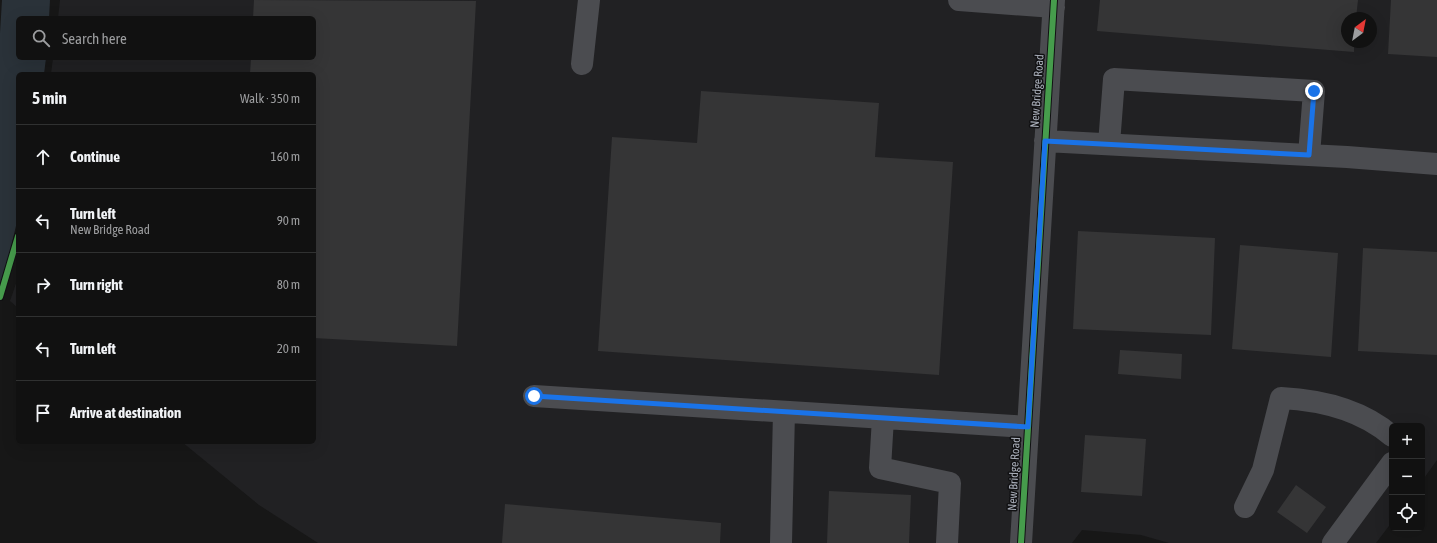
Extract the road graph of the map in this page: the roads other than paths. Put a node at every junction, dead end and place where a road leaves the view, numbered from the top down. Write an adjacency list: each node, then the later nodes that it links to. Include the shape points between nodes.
1 (589, 0): 4 (street)
2 (959, 0): 3 (street)
3 (1054, 3): 5 (street, New Bridge Road)
4 (582, 64)
5 (1045, 141): 6 (street); 12 (street, New Bridge Road)
6 (1109, 144): 7 (street); 7 (street, via 1114,79 1314,91)
7 (1309, 155): 8 (street)
8 (1437, 164)
9 (534, 396): 10 (street)
10 (784, 412): 11 (street); 16 (street)
11 (882, 418): 12 (street); 17 (street, via 880,468 950,483)
12 (1028, 427): 18 (street, New Bridge Road)
13 (1389, 433): 15 (street, via 1362,416 1336,407 1302,399 1281,398 1263,470)
14 (1389, 467): 19 (street)
15 (1245, 507)
16 (781, 543)
17 (947, 543)
18 (1021, 543)
19 (1333, 543)

